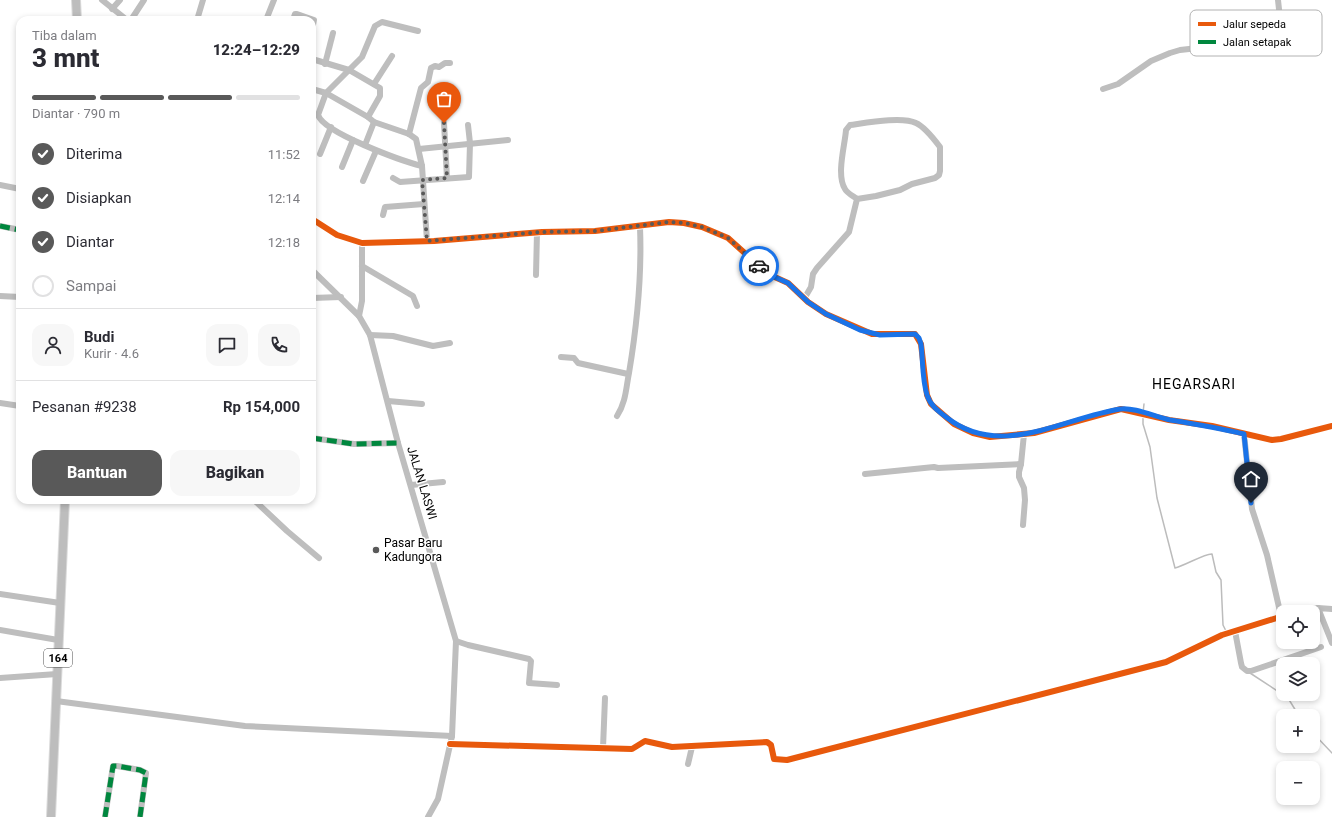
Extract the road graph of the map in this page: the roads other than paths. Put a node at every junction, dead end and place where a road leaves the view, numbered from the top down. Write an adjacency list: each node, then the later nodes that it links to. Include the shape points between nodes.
1 (76, 0): 10 (main road)
2 (102, 0): 8 (street)
3 (120, 0): 8 (street)
4 (144, 0): 12 (street)
5 (203, 0): 13 (street)
6 (274, 0): 14 (street)
7 (1278, 0): 9 (street)
8 (112, 9): 11 (street)
9 (1279, 10)
10 (76, 16)
11 (122, 16)
12 (134, 16)
13 (198, 16)
14 (268, 16)
15 (418, 31): 22 (street, via 379,23 375,26 362,57)
16 (333, 33): 21 (street)
17 (1190, 49): 24 (street, via 1170,53 1151,61 1118,84)
18 (392, 56): 23 (street)
19 (316, 61): 21 (street)
20 (450, 63): 32 (street, via 431,68 428,82 421,88)
21 (325, 64): 22 (street)
22 (349, 70): 23 (street); 26 (street)
23 (374, 84): 27 (street, via 380,88 380,96)
24 (1103, 89)
25 (316, 90): 26 (street)
26 (326, 93): 27 (street); 31 (street, via 318,115)
27 (368, 117): 28 (street)
28 (374, 122): 32 (street); 36 (street)
29 (444, 123): 37 (street)
30 (468, 125): 35 (street)
31 (331, 127): 33 (street); 40 (street)
32 (409, 134): 38 (street, via 416,138)
33 (353, 140): 36 (street); 42 (street)
34 (508, 140): 35 (street)
35 (470, 143): 37 (street); 44 (street, via 469,177)
36 (365, 145): 39 (street)
37 (445, 146): 38 (street); 44 (street)
38 (419, 148): 41 (street)
39 (376, 151): 41 (street); 46 (street)
40 (320, 154)
41 (422, 166): 45 (street)
42 (342, 167)
43 (393, 178): 45 (street, via 400,182)
44 (447, 178): 45 (street)
45 (422, 180): 50 (street)
46 (363, 181)
47 (0, 185): 48 (street)
48 (16, 188)
49 (857, 199): 49 (street, via 900,190 935,178 940,171 940,147 913,121 850,125 846,130 842,184); 66 (street, via 849,232 817,268)
50 (424, 204): 51 (street, via 385,207); 57 (street)
51 (383, 214)
52 (316, 222): 58 (street, via 337,235)
53 (0, 226): 55 (street)
54 (640, 227): 56 (street); 66 (street, via 669,222 684,223 702,227 728,238 764,271 788,283); 72 (street, via 638,302)
55 (16, 229)
56 (537, 232): 57 (street); 61 (street)
57 (427, 241): 58 (street)
58 (362, 243): 59 (street)
59 (362, 266): 67 (street, via 413,296); 68 (street, via 362,301)
60 (316, 274): 65 (street, JALAN LASWI)
61 (536, 275)
62 (0, 296): 63 (street)
63 (16, 297)
64 (316, 298): 65 (street)
65 (341, 298): 68 (street, JALAN LASWI)
66 (804, 299): 79 (street, via 826,314 872,334 915,334 921,344 927,395 931,404 954,424 973,433 990,437)
67 (417, 306)
68 (359, 316): 69 (street, JALAN LASWI)
69 (370, 334): 70 (street, via 393,336 433,346); 73 (street, JALAN LASWI)
70 (450, 343)
71 (561, 357): 72 (street, via 574,358 578,363)
72 (628, 374): 77 (street, via 623,407)
73 (388, 401): 75 (street); 82 (street, JALAN LASWI)
74 (0, 403): 76 (street)
75 (422, 404)
76 (16, 405)
77 (617, 416)
78 (1332, 426): 80 (street, via 1272,440)
79 (1024, 434): 80 (street, via 1121,409); 83 (street)
80 (1244, 434): 93 (street, via 1252,509)
81 (316, 439): 82 (street, via 354,444)
82 (398, 443): 86 (street, JALAN LASWI)
83 (1021, 464): 84 (street, via 934,467); 89 (street, via 1019,476 1026,500)
84 (865, 474)
85 (443, 482): 86 (street)
86 (411, 485): 101 (street, JALAN LASWI)
87 (65, 504): 92 (main road, 164)
88 (258, 504): 90 (street)
89 (1023, 526)
90 (319, 558)
91 (0, 594): 92 (street)
92 (60, 603): 100 (main road, 164)
93 (1279, 605)
94 (1320, 608): 95 (street)
95 (1332, 609)
96 (1320, 613): 102 (street)
97 (1276, 618): 99 (street)
98 (0, 630): 100 (street)
99 (1234, 632): 103 (street, via 1242,667 1247,671); 111 (street, via 1222,635 1166,662 793,758 774,759 771,745 766,742)
100 (58, 640): 104 (main road, 164)
101 (456, 641): 106 (street, via 528,659 531,661 529,683); 109 (street, JALAN LASWI)
102 (1332, 643)
103 (1321, 647)
104 (57, 674): 105 (street); 108 (main road, 164)
105 (0, 678)
106 (557, 685)
107 (605, 698): 112 (street)
108 (56, 701): 109 (street, via 245,726); 114 (main road, 164)
109 (452, 736): 110 (street, JALAN LASWI)
110 (450, 744): 112 (street); 117 (street, JALAN LASWI, via 438,799)
111 (692, 747): 112 (street, via 666,746 645,741 632,750); 113 (street)
112 (603, 748)
113 (688, 764)
114 (51, 817)
115 (105, 817): 116 (street, via 113,766 117,766 146,773)
116 (140, 817)
117 (428, 817)

